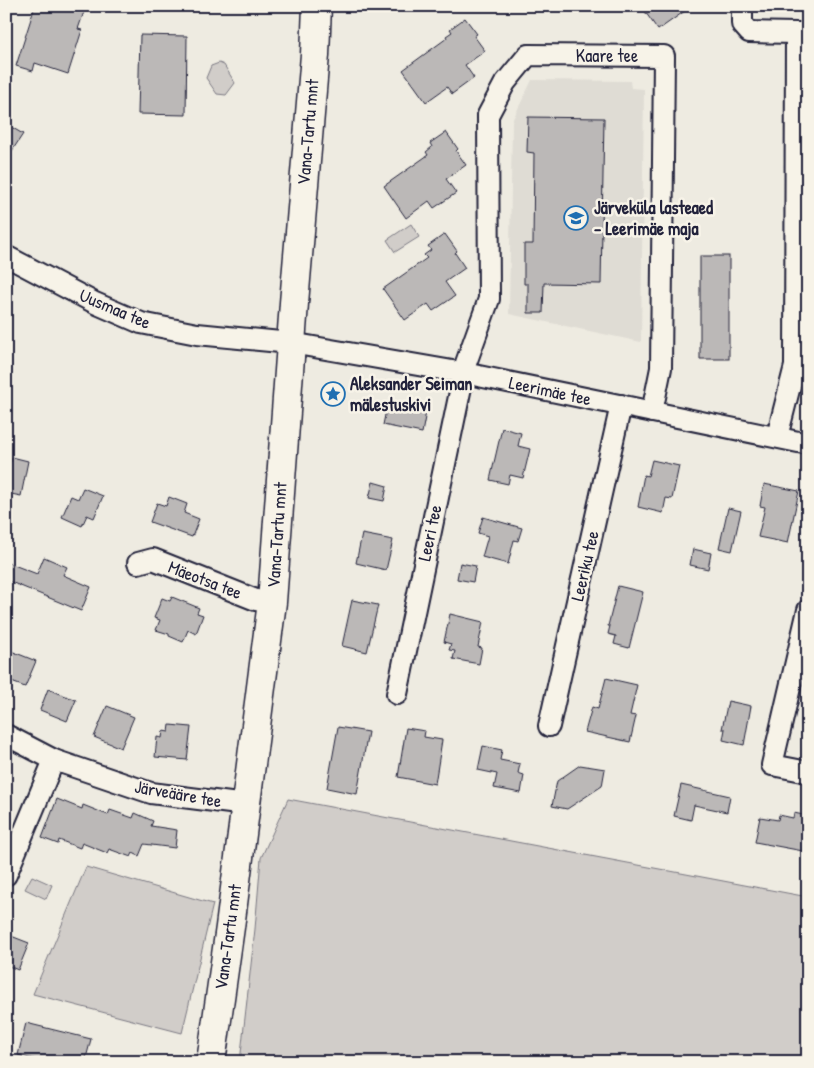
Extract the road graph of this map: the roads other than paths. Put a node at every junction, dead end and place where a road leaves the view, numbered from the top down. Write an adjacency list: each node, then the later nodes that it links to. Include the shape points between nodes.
1 (317, 6): 5 (street, Vana-Tartu mnt)
2 (742, 6): 3 (street, via 742,24 749,32)
3 (802, 33): 9 (street, via 795,366)
4 (6, 256): 5 (street, Uusmaa tee, via 95,303 141,323 197,334)
5 (291, 343): 6 (street, Leerimäe tee); 12 (street, Vana-Tartu mnt)
6 (464, 373): 7 (street, Leerimäe tee); 8 (street, Kaare tee, via 489,299 488,115 505,83 528,55 664,56 661,368); 14 (street, Leeri tee)
7 (621, 406): 8 (street, Leerimäe tee); 15 (street, Leeriku tee)
8 (652, 412): 9 (street, Leerimäe tee)
9 (776, 437): 10 (street, Leerimäe tee)
10 (808, 444)
11 (138, 563): 12 (street, Mäeotsa tee, via 152,559 256,600)
12 (272, 602): 19 (street, Vana-Tartu mnt)
13 (808, 610): 18 (street, via 772,765)
14 (396, 694)
15 (549, 726)
16 (6, 735): 17 (street, Järveääre tee)
17 (54, 760): 19 (street, Järveääre tee, via 151,793); 20 (street)
18 (808, 772)
19 (246, 805): 21 (street, Vana-Tartu mnt)
20 (6, 875)
21 (211, 1062)

